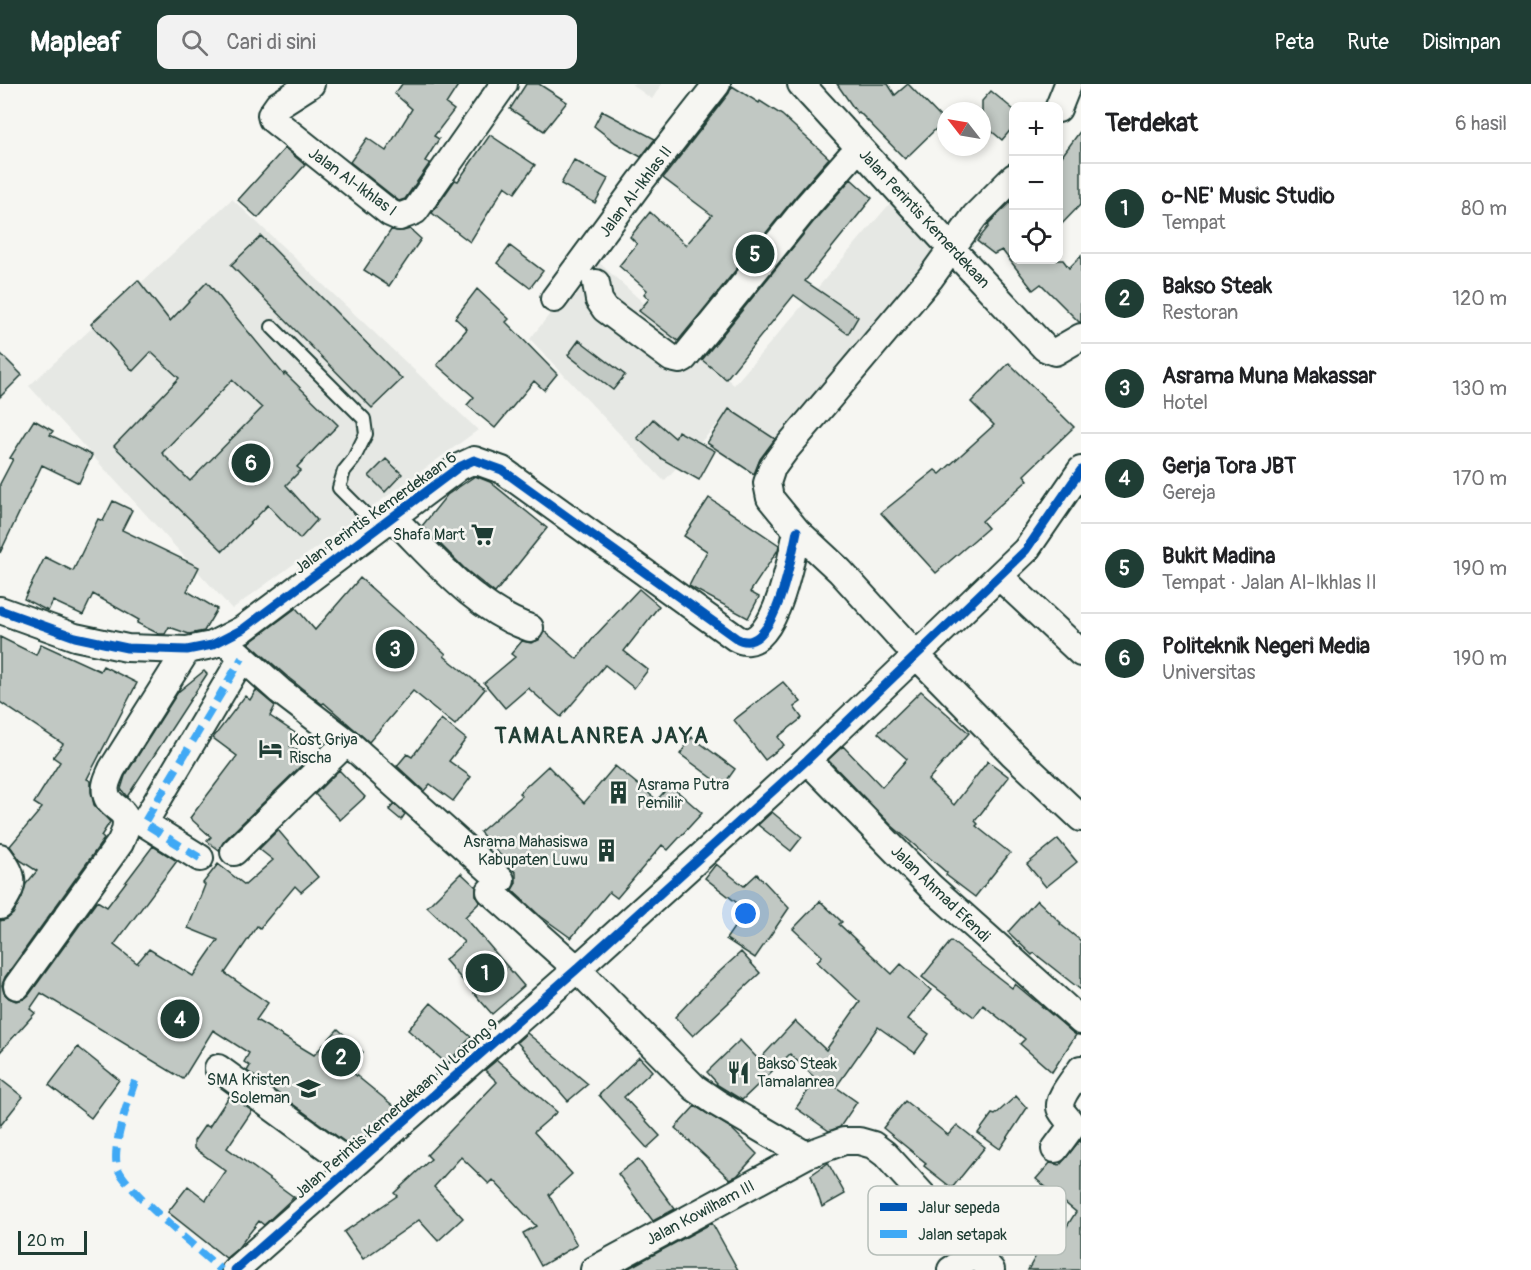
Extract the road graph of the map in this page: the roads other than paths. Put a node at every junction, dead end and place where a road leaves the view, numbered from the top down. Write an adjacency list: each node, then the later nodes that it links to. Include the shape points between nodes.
1 (311, 84): 2 (street, Jalan Al-Ikhlas I, via 278,105 272,119 399,217 415,211)
2 (504, 84)
3 (717, 84): 11 (street, Jalan Al-Ikhlas II)
4 (1068, 84): 6 (street)
5 (814, 88): 7 (street, Jalan Perintis Kemerdekaan)
6 (1062, 102)
7 (859, 147): 9 (street, Jalan Perintis Kemerdekaan); 10 (street, via 684,358 671,358 605,309 598,300)
8 (1009, 182): 9 (street, via 975,216)
9 (952, 249): 13 (street, Jalan Perintis Kemerdekaan, via 1050,351 1062,349); 16 (street, via 772,468 767,483 770,498)
10 (596, 283)
11 (554, 299)
12 (272, 327): 15 (lane, via 364,419 366,434 344,471 339,488)
13 (1081, 337)
14 (1081, 470): 17 (street, Jalan Perintis Kemerdekaan IV Lorong 9, via 1026,549)
15 (385, 522): 16 (street, Jalan Perintis Kemerdekaan 6, via 459,466 474,460 487,463 742,642 760,636 779,603); 19 (street, via 473,595 502,616); 20 (street, Jalan Perintis Kemerdekaan 6)
16 (797, 531): 23 (street, via 840,571)
17 (999, 576): 22 (street); 23 (street, Jalan Perintis Kemerdekaan IV Lorong 9)
18 (0, 610): 21 (street, Jalan Perintis Kemerdekaan 6, via 75,637 127,648)
19 (530, 628)
20 (223, 640): 21 (street, Jalan Perintis Kemerdekaan 6); 24 (street)
21 (187, 650): 33 (street, via 106,784 107,797 124,813 126,823 120,843)
22 (1081, 653)
23 (916, 655): 26 (street, Jalan Perintis Kemerdekaan IV Lorong 9); 27 (street)
24 (242, 658): 25 (street); 30 (street, via 144,823)
25 (347, 742): 28 (street); 32 (street, via 501,880 490,891)
26 (807, 760): 32 (street, Jalan Perintis Kemerdekaan IV Lorong 9); 34 (street, Jalan Ahmad Efendi, via 931,887)
27 (1081, 818)
28 (234, 852)
29 (0, 857): 31 (street, via 11,873 8,894)
30 (200, 858)
31 (0, 906)
32 (577, 969): 38 (street, via 695,1088); 39 (street, Jalan Perintis Kemerdekaan IV Lorong 9)
33 (17, 986)
34 (1081, 1021)
35 (218, 1068): 39 (street)
36 (1081, 1069): 37 (street, via 1059,1101 1072,1126)
37 (1055, 1149)
38 (806, 1155): 40 (street, Jalan Kowilham III, via 844,1141 873,1145); 43 (street, Jalan Kowilham III)
39 (353, 1166): 42 (street, Jalan Perintis Kemerdekaan IV Lorong 9)
40 (914, 1186)
41 (983, 1262): 44 (street)
42 (235, 1270)
43 (594, 1270)
44 (951, 1270)

